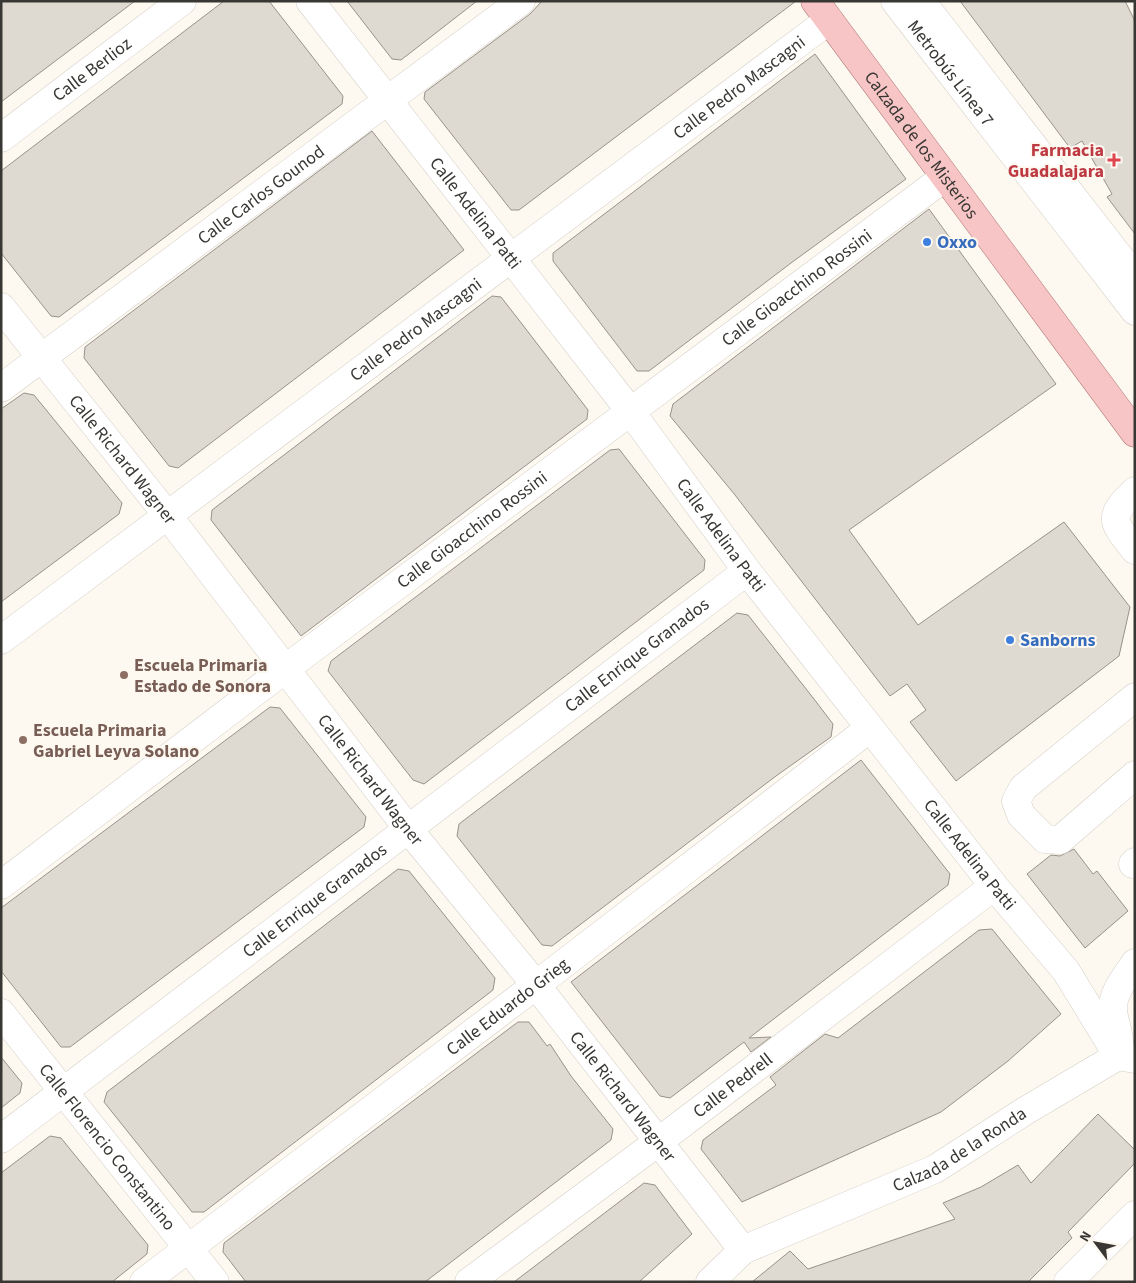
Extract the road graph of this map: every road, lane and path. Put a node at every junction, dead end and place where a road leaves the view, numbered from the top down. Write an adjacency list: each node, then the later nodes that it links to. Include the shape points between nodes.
1 (182, 1): 8 (street, Calle Berlioz)
2 (310, 1): 7 (street, Calle Adelina Patti)
3 (521, 1): 7 (street, Calle Carlos Gounod)
4 (895, 1): 13 (street, Metrobús Línea 7)
5 (921, 1): 11 (street)
6 (822, 11): 9 (main road, Calzada de los Misterios); 10 (street, Calle Pedro Mascagni)
7 (388, 101): 10 (street, Calle Adelina Patti); 14 (street, Calle Carlos Gounod)
8 (1, 138)
9 (945, 178): 16 (street, Calle Gioacchino Rossini); 17 (main road, Calzada de los Misterios)
10 (511, 259): 16 (street, Calle Adelina Patti); 19 (street, Calle Pedro Mascagni)
11 (1135, 277)
12 (1, 307): 14 (street, Calle Richard Wagner)
13 (1135, 311)
14 (41, 358): 15 (street, Calle Carlos Gounod); 19 (street, Calle Richard Wagner)
15 (1, 388)
16 (631, 412): 21 (street, Calle Adelina Patti); 23 (street, Calle Gioacchino Rossini)
17 (1135, 433)
18 (1135, 491): 20 (street, via 1117,509 1115,516 1119,529)
19 (168, 516): 22 (street, Calle Pedro Mascagni); 23 (street, Calle Richard Wagner)
20 (1135, 550)
21 (747, 571): 25 (street, Calle Adelina Patti); 27 (street, Calle Enrique Granados)
22 (1, 640)
23 (285, 669): 27 (street, Calle Richard Wagner); 28 (street, Calle Gioacchino Rossini)
24 (1135, 697): 26 (street, via 1023,788 1016,801 1017,808 1046,839 1060,840)
25 (870, 728): 29 (street, Calle Adelina Patti); 31 (street, Calle Eduardo Grieg)
26 (1135, 775)
27 (409, 830): 31 (street, Calle Richard Wagner); 34 (street, Calle Enrique Granados)
28 (1, 885)
29 (994, 886): 33 (street, Calle Adelina Patti, via 1066,971); 36 (street, Calle Pedrell)
30 (1135, 963): 33 (street, via 1116,992 1113,1010)
31 (536, 985): 36 (street, Calle Richard Wagner); 38 (street, Calle Eduardo Grieg)
32 (1, 1013): 34 (street, Calle Florencio Constantino)
33 (1126, 1057): 39 (street, Calzada de la Ronda, via 1025,1111 935,1169)
34 (62, 1092): 35 (street, Calle Enrique Granados); 38 (street, Calle Florencio Constantino)
35 (1, 1139)
36 (658, 1142): 39 (street, Calle Richard Wagner); 42 (street, Calle Pedrell)
37 (1135, 1215): 44 (street)
38 (188, 1248): 40 (street, Calle Eduardo Grieg); 41 (street, Calle Florencio Constantino)
39 (744, 1250): 43 (street, Calzada de la Ronda)
40 (144, 1282)
41 (215, 1282)
42 (469, 1282)
43 (710, 1282)
44 (1068, 1282)

